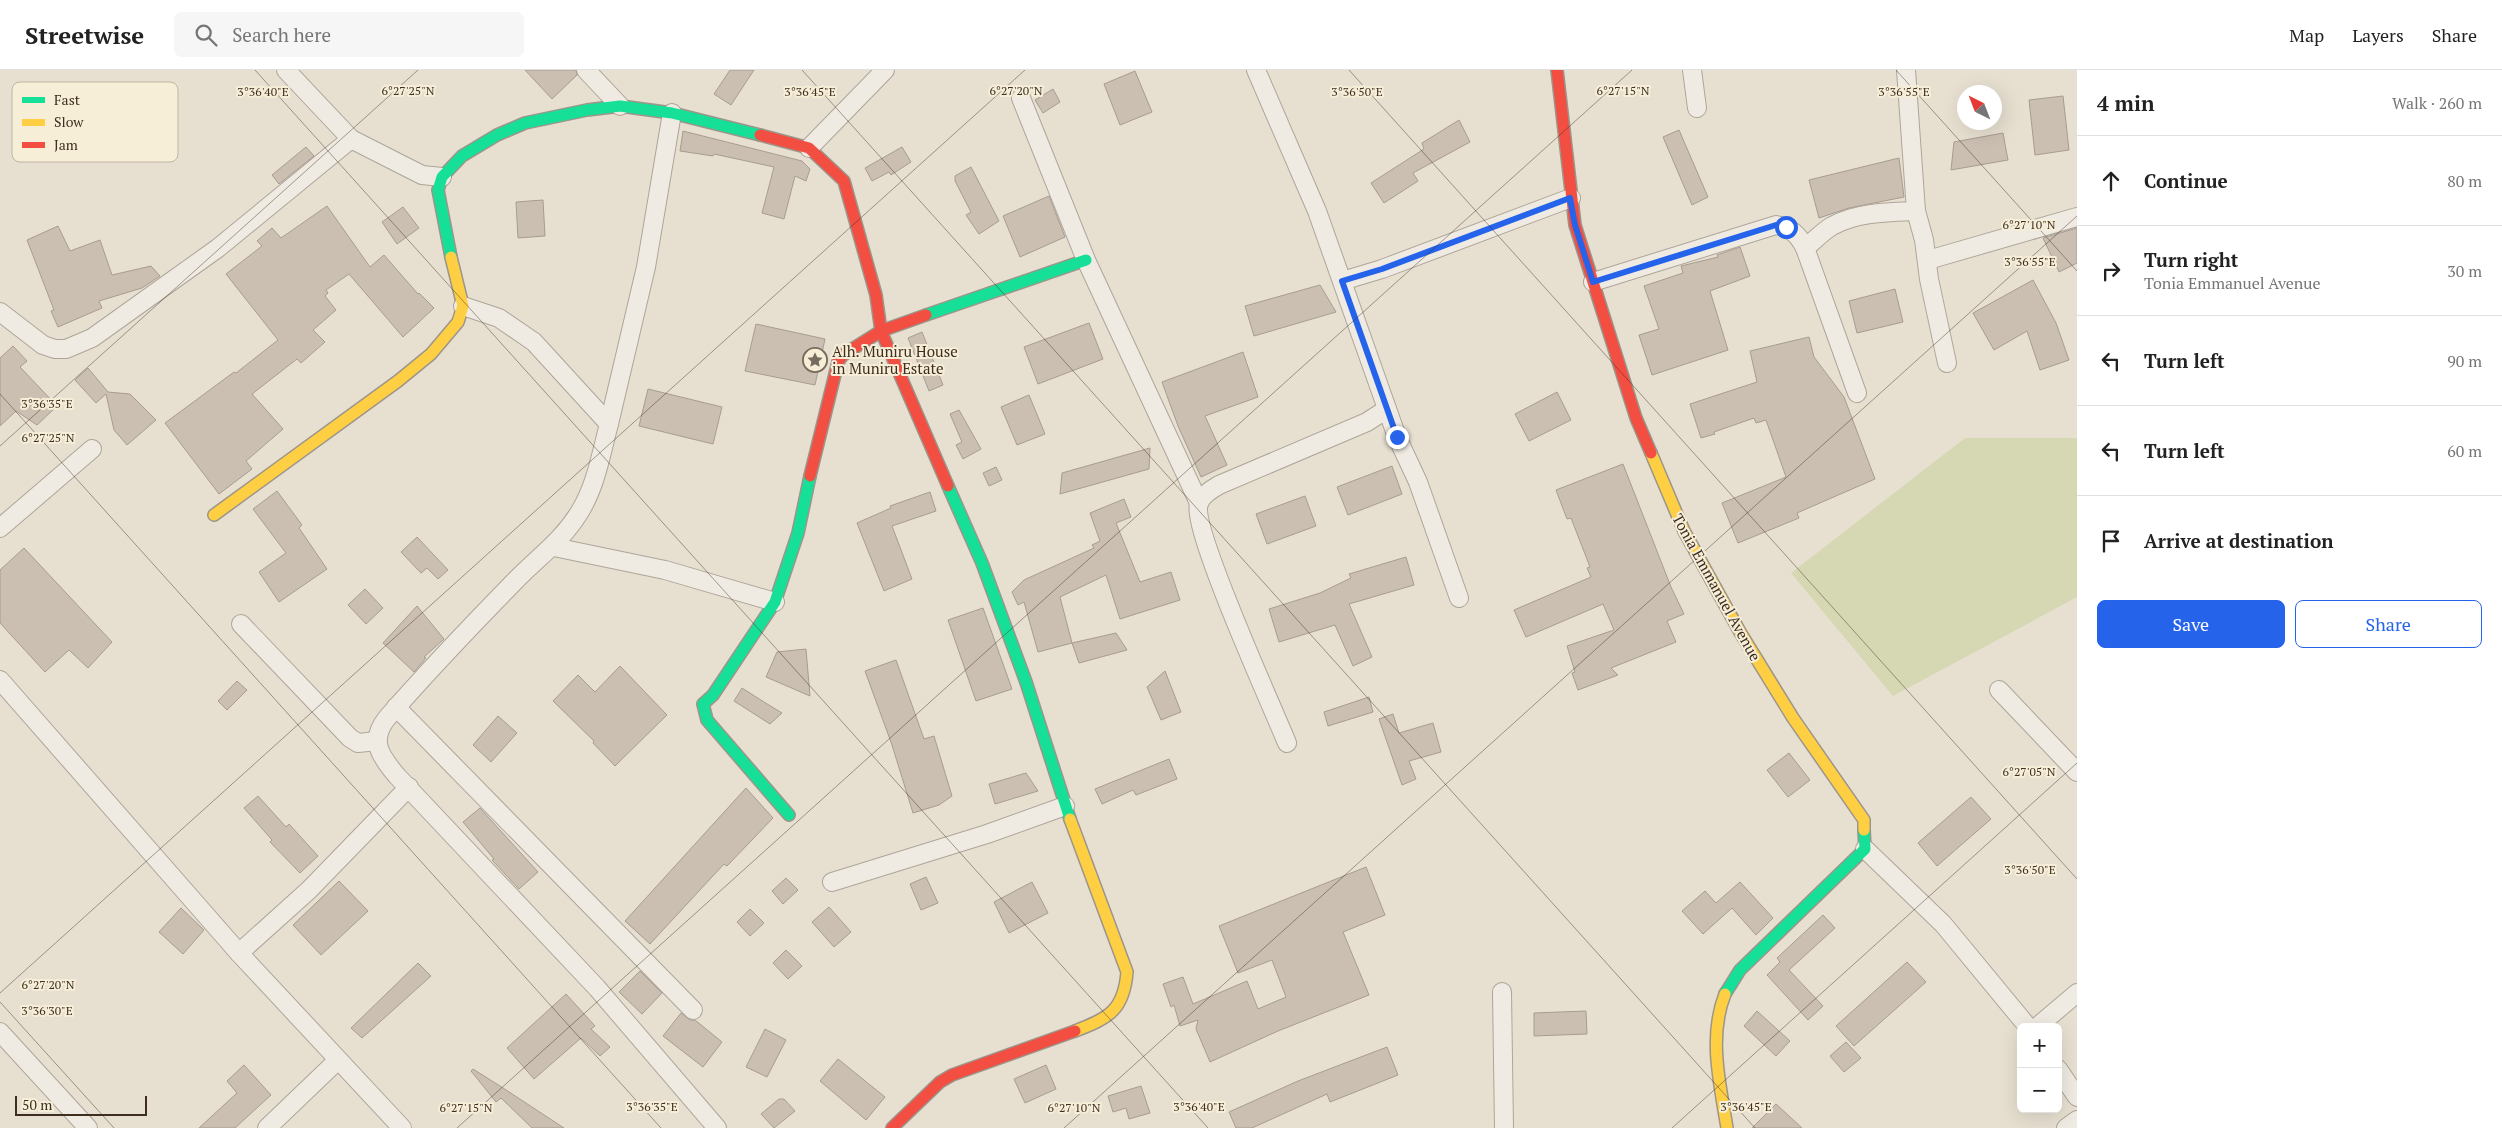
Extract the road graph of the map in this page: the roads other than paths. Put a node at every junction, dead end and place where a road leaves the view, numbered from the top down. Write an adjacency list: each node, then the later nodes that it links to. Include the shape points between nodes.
1 (286, 70): 12 (street)
2 (586, 70): 9 (street)
3 (1256, 70): 21 (street, via 1317,211)
4 (1557, 70): 15 (street, Tonia Emmanuel Avenue)
5 (1692, 70): 10 (street)
6 (1906, 70): 16 (street)
7 (880, 71): 13 (street)
8 (1021, 98): 19 (street)
9 (620, 106): 11 (street); 14 (street, via 525,123 462,156)
10 (1697, 108)
11 (672, 113): 13 (street); 29 (street, via 646,268)
12 (351, 139): 14 (street, via 422,174); 24 (street, via 218,248 92,338 66,349 55,349 43,345)
13 (809, 148): 25 (street, via 844,182 876,295)
14 (442, 177): 23 (street, via 438,190 443,224)
15 (1570, 198): 21 (street); 22 (street, Tonia Emmanuel Avenue)
16 (1916, 211): 18 (street, via 1862,216 1833,225); 20 (street)
17 (2077, 217): 20 (street)
18 (1805, 248): 22 (street, via 1796,233 1776,225); 27 (street)
19 (1086, 260): 25 (street); 31 (street)
20 (1928, 260): 26 (street)
21 (1342, 281): 28 (street)
22 (1593, 282): 47 (street, Tonia Emmanuel Avenue, via 1636,418 1684,531 1754,656 1864,820)
23 (464, 306): 29 (street, via 499,318 534,342); 32 (street, via 458,322 431,354)
24 (0, 312)
25 (881, 331): 36 (street, via 843,355 838,362 798,533); 45 (street, via 982,563 1026,682)
26 (1947, 363)
27 (1857, 393)
28 (1388, 409): 31 (street, via 1367,422 1219,485 1205,494); 35 (street)
29 (609, 424): 34 (street, via 589,494)
30 (92, 449): 33 (street)
31 (1199, 503): 42 (street, via 1199,516 1213,567)
32 (214, 515)
33 (0, 528)
34 (554, 546): 36 (street, via 665,570); 40 (street, via 534,562)
35 (1459, 598)
36 (775, 602): 46 (street, via 713,695 703,704 707,720)
37 (241, 624): 41 (street, via 350,738 358,743)
38 (0, 680): 49 (street)
39 (2000, 690): 43 (street)
40 (396, 708): 41 (street, via 379,728); 52 (street)
41 (377, 741): 44 (street, via 387,764)
42 (1287, 743)
43 (2077, 772)
44 (408, 787): 49 (street, via 309,890); 63 (street, via 597,988)
45 (1065, 806): 48 (street); 64 (street, via 1127,972 1123,1002 1099,1022 952,1075 940,1082)
46 (788, 815)
47 (1865, 849): 53 (street, via 1943,924); 66 (street, via 1740,970 1726,990 1717,1034)
48 (832, 882)
49 (239, 953): 56 (street)
50 (1502, 992): 65 (street)
51 (2077, 993): 54 (street)
52 (693, 1010)
53 (2025, 1023)
54 (2043, 1023)
55 (0, 1032): 60 (street)
56 (338, 1060): 61 (street); 62 (street)
57 (2062, 1075): 58 (street)
58 (2076, 1095)
59 (2077, 1120): 67 (street)
60 (88, 1128)
61 (267, 1128)
62 (402, 1128)
63 (717, 1128)
64 (892, 1128)
65 (1504, 1128)
66 (1727, 1128)
67 (2066, 1128)

